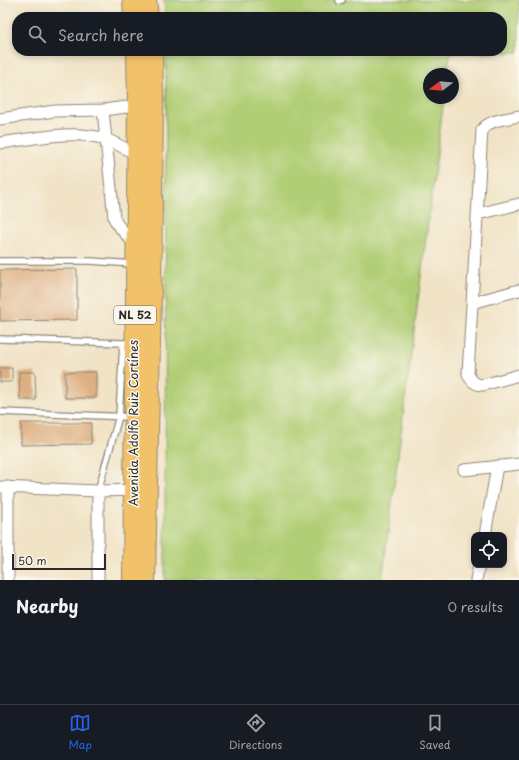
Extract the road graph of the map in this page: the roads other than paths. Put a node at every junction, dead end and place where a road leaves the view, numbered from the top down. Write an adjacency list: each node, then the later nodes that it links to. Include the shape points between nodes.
1 (132, 0): 3 (main road)
2 (147, 0): 4 (main road)
3 (133, 12)
4 (148, 12)
5 (136, 56): 7 (main road, Avenida Adolfo Ruiz Cortínes / NL 52)
6 (153, 56): 13 (main road)
7 (137, 106): 8 (street); 13 (main road, Avenida Adolfo Ruiz Cortínes / NL 52)
8 (103, 110): 10 (street, via 55,111); 11 (street)
9 (519, 116): 15 (street, via 490,122 482,130)
10 (0, 118)
11 (105, 139): 12 (street, via 56,136); 13 (street); 16 (street, via 114,218)
12 (0, 143)
13 (146, 147): 16 (main road, Avenida Adolfo Ruiz Cortínes / NL 52); 30 (main road, via 153,216)
14 (519, 204): 15 (street)
15 (478, 214): 19 (street)
16 (136, 255): 17 (lane, via 90,261); 21 (main road, Avenida Adolfo Ruiz Cortínes / NL 52)
17 (0, 261)
18 (519, 290): 19 (street)
19 (472, 303): 22 (street, via 468,374 470,379 478,385 483,385)
20 (0, 339): 21 (lane)
21 (128, 342): 24 (main road, Avenida Adolfo Ruiz Cortínes / NL 52)
22 (519, 375)
23 (0, 412): 24 (lane)
24 (127, 417): 29 (lane); 30 (main road, Avenida Adolfo Ruiz Cortínes / NL 52)
25 (497, 466): 26 (street); 27 (street); 31 (street)
26 (519, 466)
27 (464, 470)
28 (4, 487): 29 (street); 33 (street)
29 (98, 490): 30 (street); 34 (street)
30 (141, 490): 35 (main road, Avenida Adolfo Ruiz Cortínes / NL 52); 36 (main road)
31 (485, 532)
32 (478, 568): 37 (street)
33 (8, 580)
34 (98, 580)
35 (132, 580)
36 (146, 580)
37 (476, 580)

